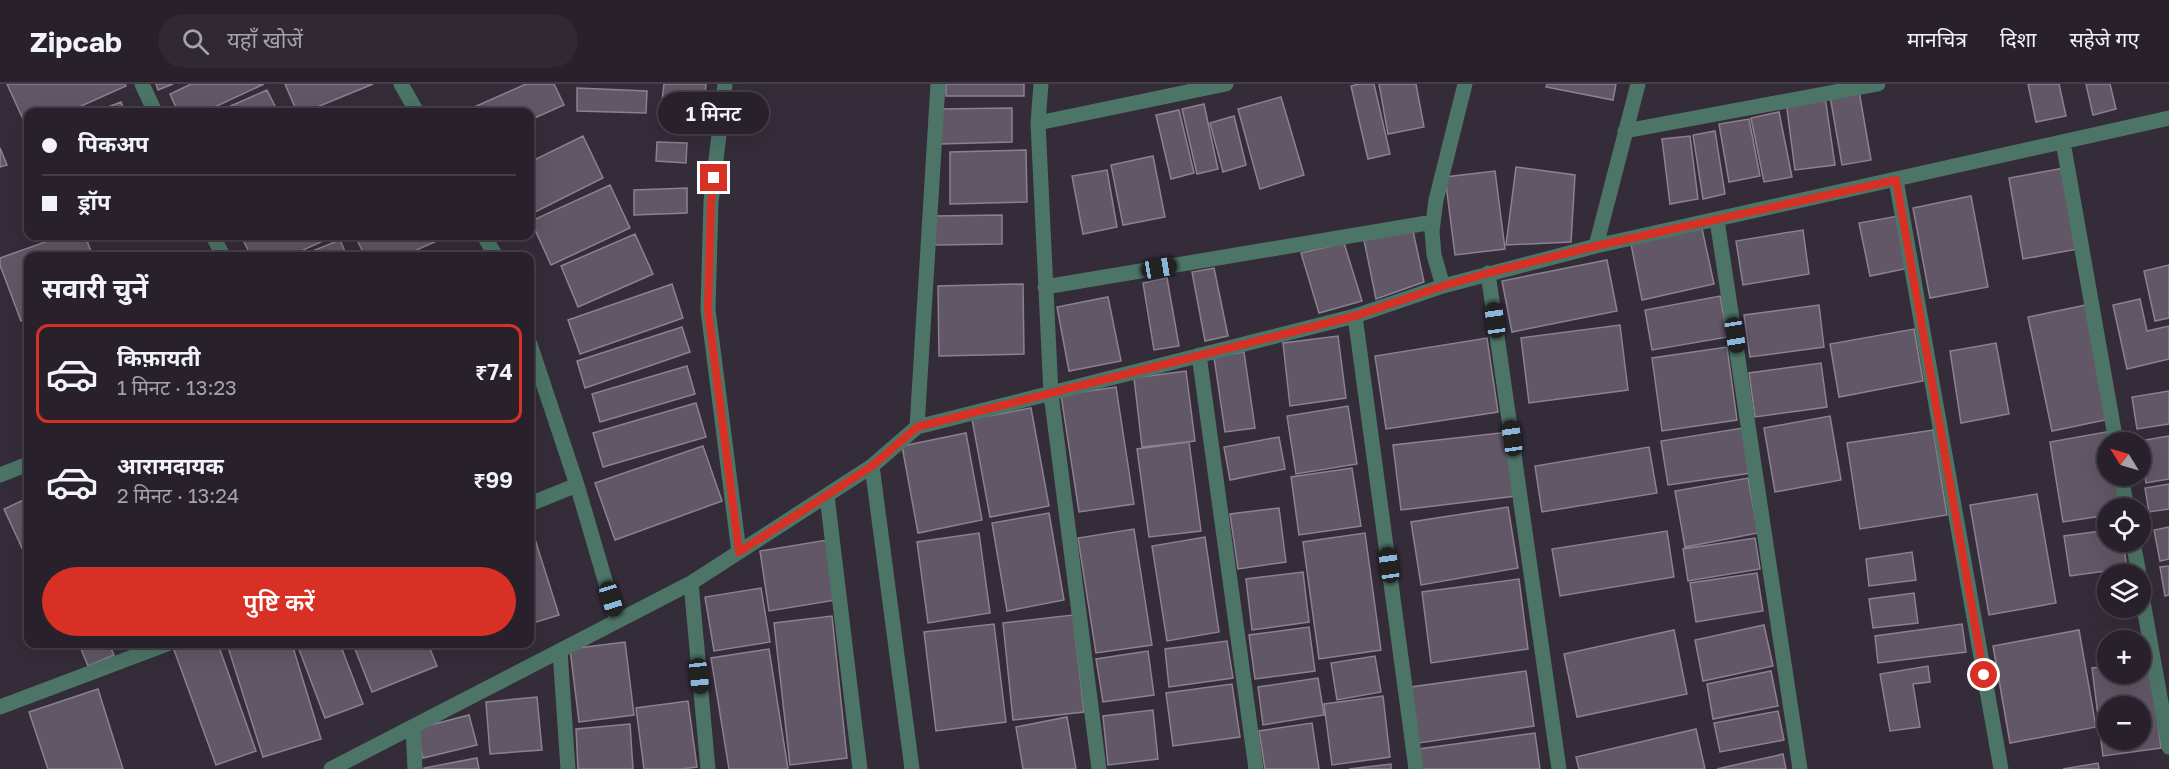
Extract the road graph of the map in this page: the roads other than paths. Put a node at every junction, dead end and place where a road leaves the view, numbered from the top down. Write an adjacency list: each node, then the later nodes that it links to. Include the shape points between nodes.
1 (142, 84): 10 (street)
2 (401, 84): 11 (street)
3 (725, 84): 35 (street, via 711,202 708,310)
4 (938, 84): 27 (street)
5 (1041, 84): 13 (street)
6 (1226, 84): 13 (street)
7 (1465, 84): 18 (street)
8 (1638, 84): 14 (street)
9 (1878, 84): 14 (street)
10 (153, 108)
11 (415, 108)
12 (2169, 118): 15 (street)
13 (1038, 123): 22 (street)
14 (1625, 131): 19 (street)
15 (2063, 142): 16 (street); 28 (street)
16 (1896, 180): 17 (street); 55 (street)
17 (1717, 220): 19 (street); 54 (street)
18 (1433, 222): 21 (street, via 1434,255); 22 (street)
19 (1596, 246): 20 (street)
20 (1488, 273): 21 (street); 53 (street)
21 (1443, 286): 23 (street)
22 (1045, 287): 26 (street)
23 (1355, 316): 25 (street); 52 (street)
24 (534, 356): 32 (street)
25 (1199, 356): 26 (street); 51 (street)
26 (1051, 393): 27 (street); 50 (street)
27 (917, 427): 30 (street)
28 (2114, 432)
29 (24, 466): 31 (street)
30 (872, 466): 33 (street); 49 (street)
31 (0, 475)
32 (576, 485): 34 (street); 38 (street)
33 (826, 496): 35 (street); 48 (street)
34 (534, 502)
35 (739, 552): 36 (street)
36 (691, 583): 38 (street); 47 (street)
37 (2146, 618): 43 (street)
38 (618, 621): 40 (street)
39 (156, 648): 41 (street)
40 (560, 651): 42 (street); 46 (street)
41 (0, 707)
42 (413, 727): 44 (street); 45 (street)
43 (2169, 747)
44 (331, 769)
45 (415, 769)
46 (568, 769)
47 (708, 769)
48 (861, 769)
49 (912, 769)
50 (1099, 769)
51 (1256, 769)
52 (1416, 769)
53 (1559, 769)
54 (1800, 769)
55 (2001, 769)

